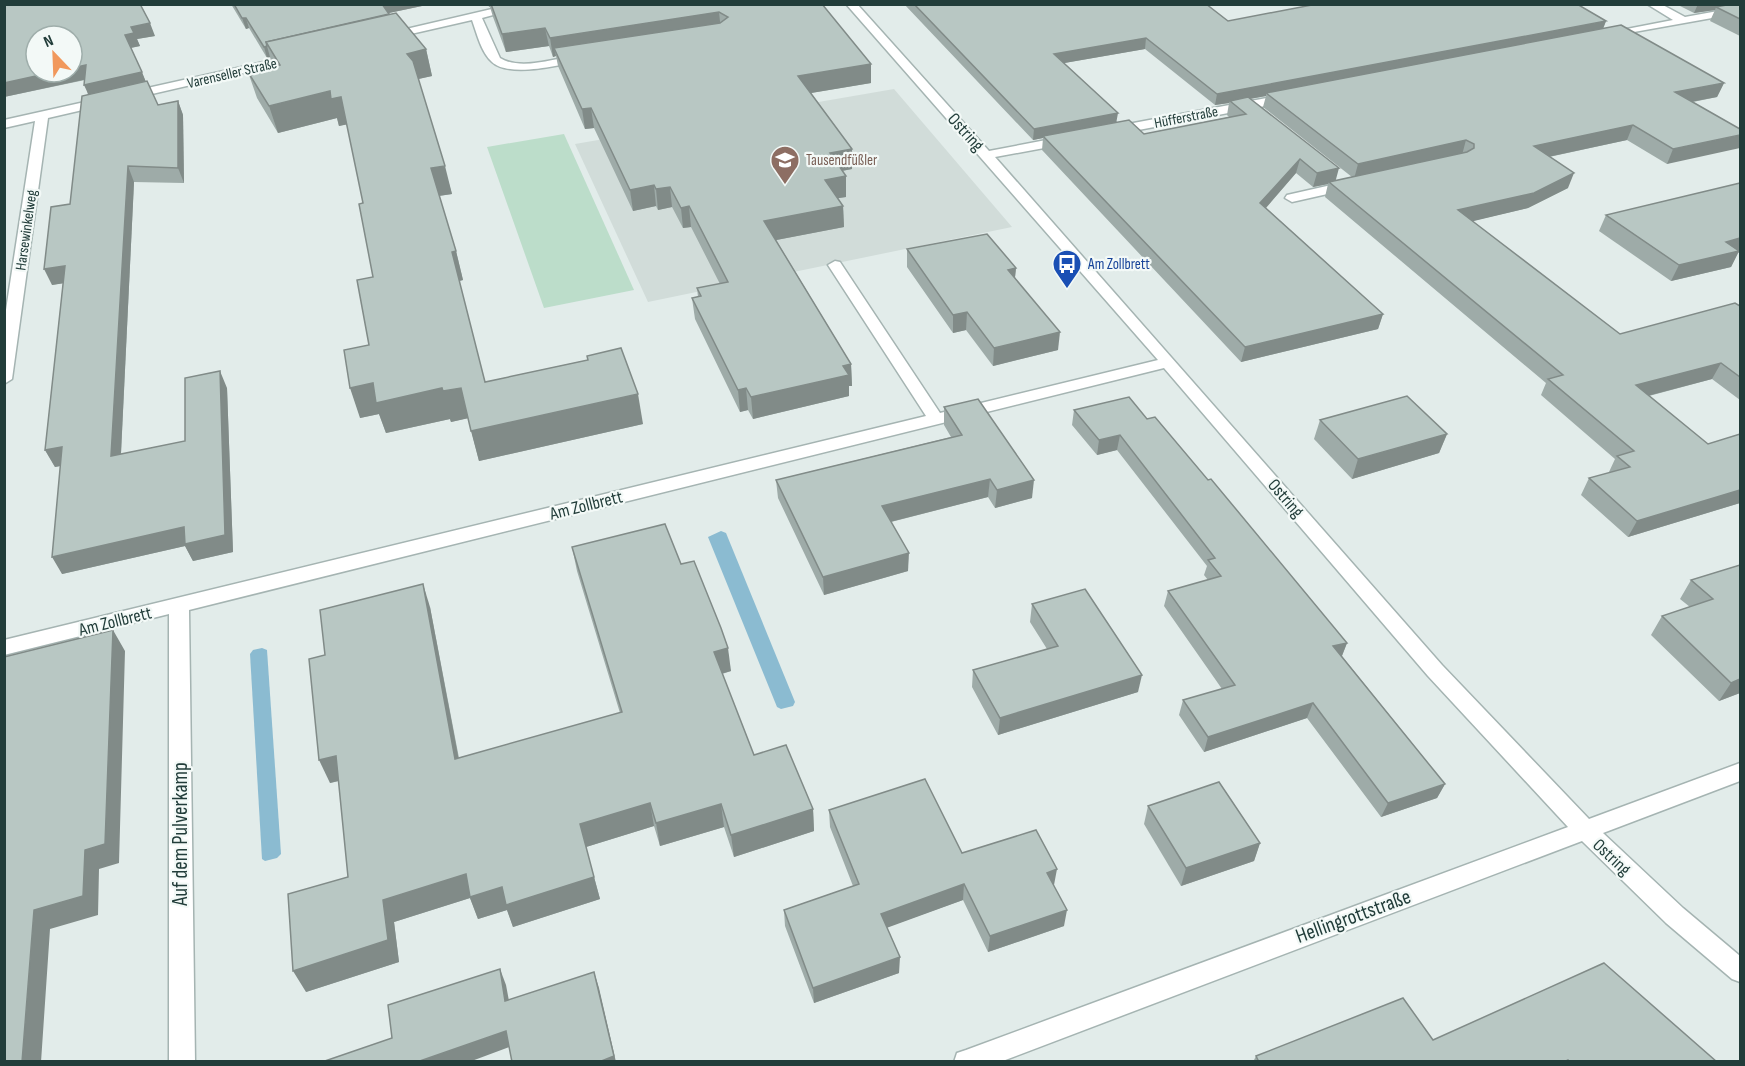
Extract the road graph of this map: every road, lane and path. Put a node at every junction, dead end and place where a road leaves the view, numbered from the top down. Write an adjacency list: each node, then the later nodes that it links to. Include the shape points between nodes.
1 (529, 4): 5 (street)
2 (852, 4): 18 (street, Ostring)
3 (1652, 4): 6 (street)
4 (1740, 10): 6 (street)
5 (476, 17): 8 (street); 10 (street, via 495,59 503,65 526,66)
6 (1684, 21): 7 (street)
7 (1595, 38)
8 (379, 39)
9 (313, 54): 13 (street, Varenseller Straße)
10 (595, 55)
11 (1296, 96): 12 (street, Hüfferstraße)
12 (1249, 105): 14 (street); 16 (street, Hüfferstraße)
13 (42, 116): 15 (street, Varenseller Straße); 23 (street, Harsewinkelweg)
14 (1267, 120)
15 (4, 124)
16 (1097, 134)
17 (1075, 138): 18 (street)
18 (986, 155): 22 (street, Ostring)
19 (1332, 171): 20 (street, via 1356,184)
20 (1292, 198)
21 (835, 264): 24 (street)
22 (1168, 362): 24 (street, Am Zollbrett); 28 (street, Ostring, via 1484,726)
23 (4, 379)
24 (937, 420): 25 (street, Am Zollbrett)
25 (179, 606): 26 (street, Am Zollbrett); 30 (street, Auf dem Pulverkamp)
26 (4, 648)
27 (1740, 772): 28 (street, Hellingrottstraße)
28 (1584, 831): 29 (street, Ostring); 31 (street, Hellingrottstraße)
29 (1740, 971)
30 (182, 1062)
31 (966, 1062)

